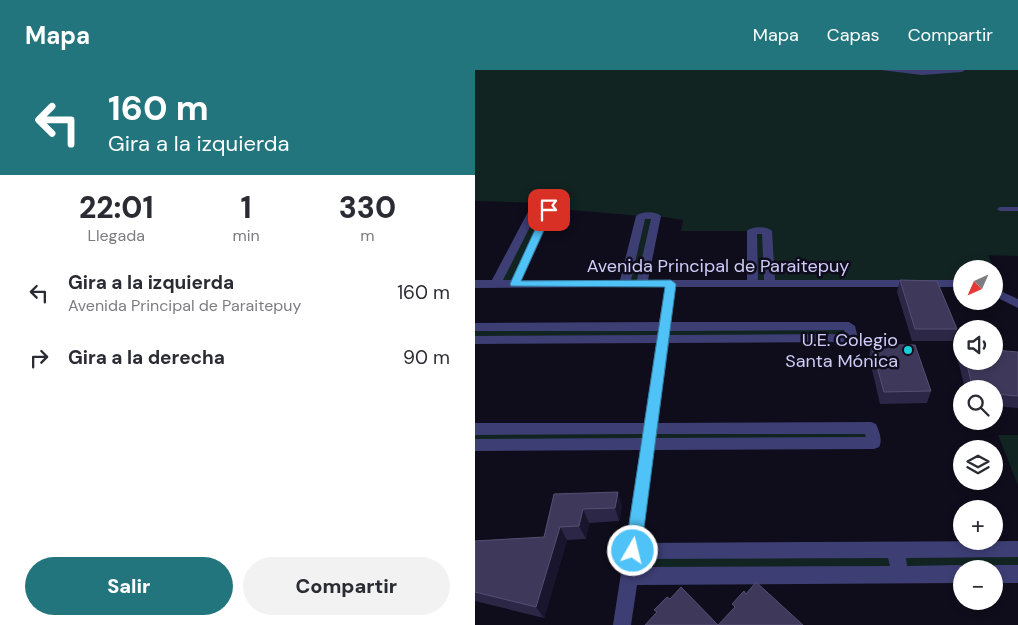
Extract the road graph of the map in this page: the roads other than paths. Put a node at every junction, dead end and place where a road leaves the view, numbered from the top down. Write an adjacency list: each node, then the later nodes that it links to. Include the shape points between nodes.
1 (884, 70): 2 (street, via 922,73)
2 (962, 70)
3 (1018, 208): 4 (lane)
4 (1000, 209)
5 (753, 283): 6 (street, Avenida Principal de Paraitepuy); 6 (street, via 752,231 767,231); 13 (street, Avenida Principal de Paraitepuy)
6 (770, 283): 7 (street, Avenida Principal de Paraitepuy)
7 (953, 283)
8 (475, 284): 9 (street, Avenida Principal de Paraitepuy)
9 (497, 284): 10 (street, Avenida Principal de Paraitepuy); 10 (street, via 534,210 549,210)
10 (515, 284): 11 (street, Avenida Principal de Paraitepuy)
11 (625, 284): 12 (street, Avenida Principal de Paraitepuy); 12 (street, via 641,216 656,216)
12 (642, 284): 13 (street, Avenida Principal de Paraitepuy)
13 (671, 284): 17 (street)
14 (1003, 296): 15 (street)
15 (1018, 304)
16 (475, 327): 17 (street)
17 (664, 333): 17 (street, via 852,338 849,326); 18 (street); 19 (street)
18 (475, 340)
19 (650, 428): 20 (street); 21 (street); 21 (street, via 871,428 874,443)
20 (475, 429)
21 (648, 444): 22 (street); 25 (street)
22 (475, 445)
23 (895, 550): 24 (street); 25 (street); 29 (street)
24 (1018, 550)
25 (633, 551): 30 (street)
26 (953, 574): 29 (street)
27 (1003, 574): 28 (street)
28 (1018, 574)
29 (901, 575): 30 (street)
30 (629, 576): 31 (street)
31 (622, 625)

